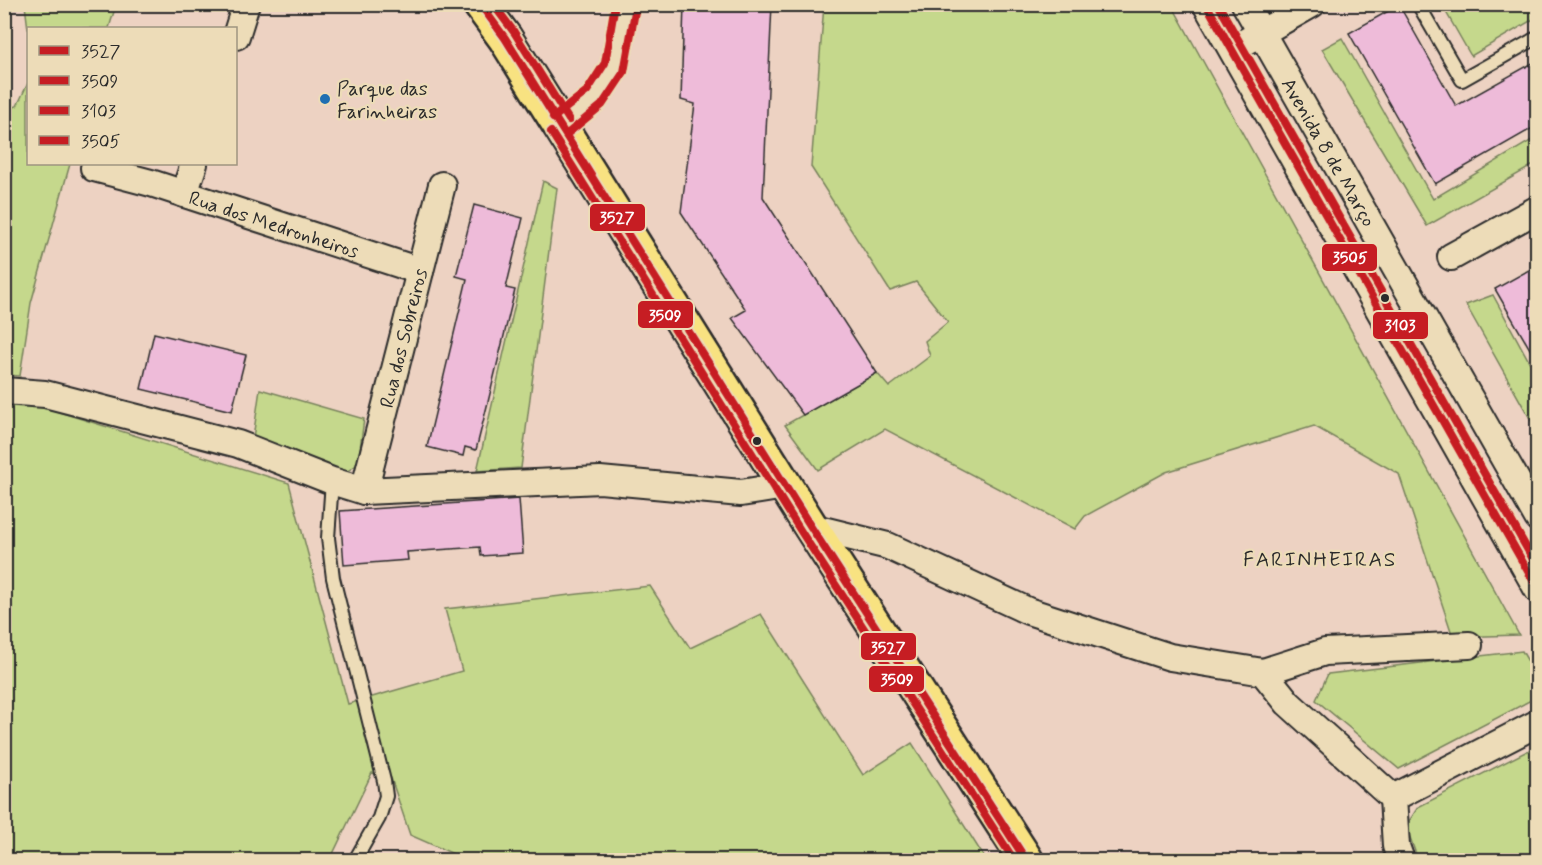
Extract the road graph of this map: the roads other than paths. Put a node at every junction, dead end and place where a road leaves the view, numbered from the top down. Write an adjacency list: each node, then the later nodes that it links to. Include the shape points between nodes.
1 (246, 4): 8 (street)
2 (626, 4): 12 (street, via 615,67 595,98)
3 (1206, 4): 11 (street, Avenida 8 de Março)
4 (1245, 4): 9 (street, Avenida 8 de Março)
5 (1312, 4): 9 (street)
6 (1418, 4): 10 (lane, via 1462,80)
7 (480, 5): 12 (main road)
8 (237, 33)
9 (1262, 33): 11 (street); 24 (street, Avenida 8 de Março)
10 (1538, 37)
11 (1232, 50): 26 (street, Avenida 8 de Março)
12 (560, 126): 22 (main road)
13 (194, 165): 16 (street)
14 (94, 168): 16 (street, Rua dos Medronheiros)
15 (442, 185): 19 (street, Rua dos Sobreiros)
16 (184, 194): 19 (street, Rua dos Medronheiros)
17 (1538, 209): 18 (street)
18 (1451, 257)
19 (420, 271): 23 (street, Rua dos Sobreiros)
20 (4, 391): 21 (street, via 45,394 238,444)
21 (332, 481): 23 (street); 31 (lane, via 328,538 333,578 386,796 379,818)
22 (785, 486): 23 (street, via 741,493 600,480); 25 (main road)
23 (364, 491)
24 (1538, 518)
25 (811, 527): 28 (street, via 888,546 1028,610 1170,657); 32 (main road)
26 (1538, 590)
27 (1469, 645): 28 (street, via 1325,652)
28 (1263, 672): 30 (street, via 1288,703)
29 (1538, 723): 30 (street)
30 (1393, 798): 33 (street, via 1396,846)
31 (355, 861)
32 (1026, 861)
33 (1401, 861)

